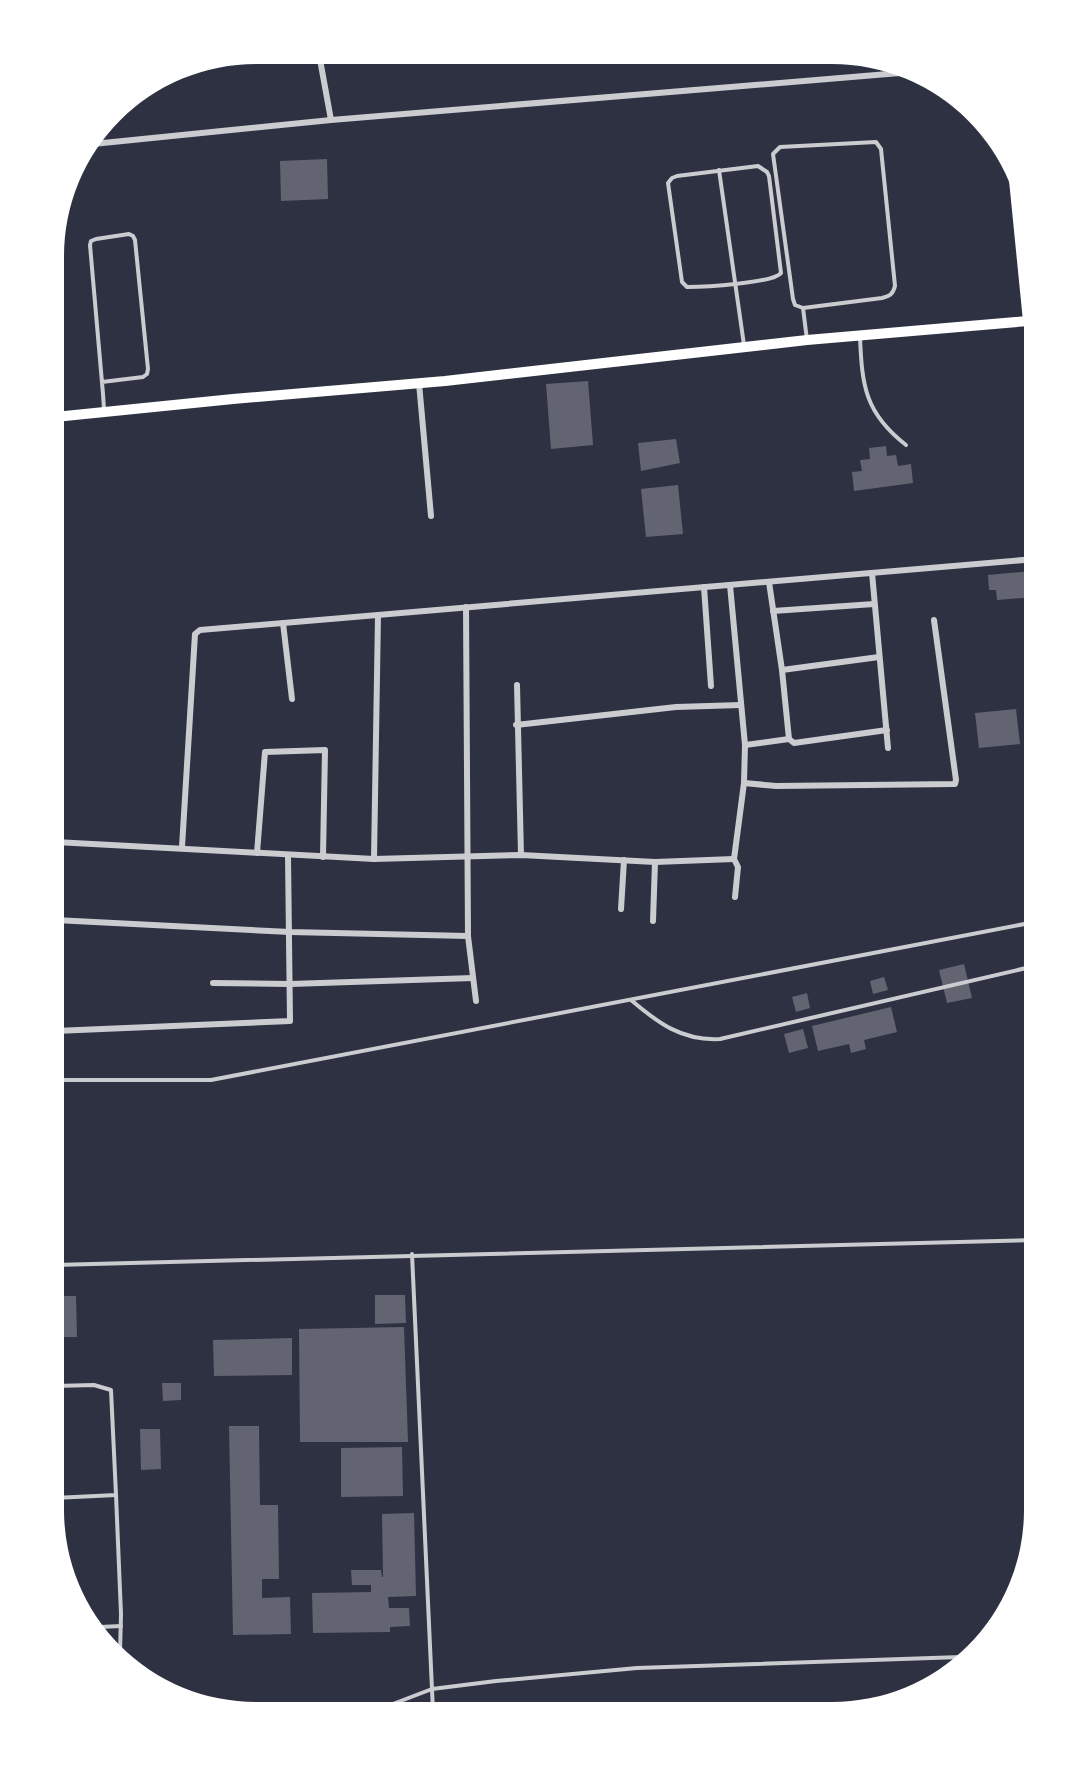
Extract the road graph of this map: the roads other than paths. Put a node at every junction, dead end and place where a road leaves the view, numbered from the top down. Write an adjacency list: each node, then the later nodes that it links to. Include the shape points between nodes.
1 (322, 64): 3 (street)
2 (890, 74): 3 (street)
3 (331, 120): 4 (street)
4 (102, 143)
5 (719, 170): 9 (lane); 9 (lane, via 758,166 769,176 782,273 776,278); 9 (lane, via 672,178 670,202 684,285)
6 (1016, 201): 7 (main road)
7 (1023, 273): 8 (main road)
8 (1024, 283)
9 (735, 284): 14 (lane)
10 (803, 308): 10 (lane, via 795,305 793,299 773,154 780,147 876,142 881,149 893,292 889,297); 13 (lane)
11 (1024, 321): 12 (main road)
12 (860, 336): 13 (main road); 19 (lane, via 869,403 891,433)
13 (807, 340): 14 (main road)
14 (745, 349): 16 (main road)
15 (102, 381): 15 (lane, via 142,377 148,369 135,240 129,234 96,238 90,245); 17 (lane)
16 (419, 383): 17 (main road); 20 (street)
17 (104, 411): 18 (main road)
18 (64, 416)
19 (906, 445)
20 (431, 516)
21 (1024, 560): 22 (street)
22 (872, 573): 23 (street); 26 (street)
23 (769, 582): 24 (street); 28 (street)
24 (730, 585): 25 (street); 37 (street)
25 (704, 587): 27 (street); 35 (street)
26 (874, 604): 28 (street); 32 (street)
27 (466, 607): 29 (street); 49 (street)
28 (773, 611): 33 (street)
29 (378, 615): 31 (street); 52 (street)
30 (934, 620): 43 (street, via 955,784)
31 (283, 623): 36 (street); 45 (street, via 200,630 195,634)
32 (879, 657): 33 (street); 39 (street)
33 (782, 670): 40 (street)
34 (517, 685): 38 (street)
35 (711, 686)
36 (292, 699)
37 (741, 705): 38 (street, via 676,707); 41 (street)
38 (516, 725): 48 (street)
39 (887, 730): 40 (street, via 794,743); 42 (street)
40 (789, 739): 41 (street)
41 (746, 745): 43 (street)
42 (888, 748)
43 (744, 783): 51 (street)
44 (64, 842): 45 (street)
45 (182, 847): 46 (street)
46 (256, 853): 47 (street); 50 (street, via 265,752 325,750)
47 (288, 855): 50 (street); 60 (street)
48 (521, 855): 49 (street); 53 (street)
49 (468, 856): 52 (street); 61 (street)
50 (323, 857): 52 (street)
51 (734, 858): 54 (street); 55 (street, via 738,867)
52 (375, 859)
53 (624, 860): 54 (street); 56 (street)
54 (655, 862): 58 (street)
55 (735, 897)
56 (621, 909)
57 (64, 920): 60 (street)
58 (653, 921)
59 (1024, 924): 66 (lane)
60 (290, 932): 61 (street); 65 (street)
61 (468, 936): 63 (street)
62 (1024, 969): 66 (lane, via 720,1039 671,1029)
63 (473, 978): 65 (street); 67 (street)
64 (213, 983): 65 (street)
65 (290, 984): 68 (street, via 290,1021)
66 (630, 999): 69 (lane, via 212,1080)
67 (476, 1001)
68 (64, 1031)
69 (64, 1080)
70 (1024, 1240): 71 (lane)
71 (412, 1254): 72 (lane); 80 (lane)
72 (64, 1265)
73 (64, 1386): 74 (lane, via 111,1390)
74 (116, 1495): 75 (lane); 76 (lane)
75 (64, 1498)
76 (121, 1626): 77 (lane); 78 (lane)
77 (105, 1627)
78 (120, 1644)
79 (953, 1658): 80 (lane, via 637,1668)
80 (432, 1689): 81 (lane); 82 (lane)
81 (398, 1702)
82 (433, 1702)

